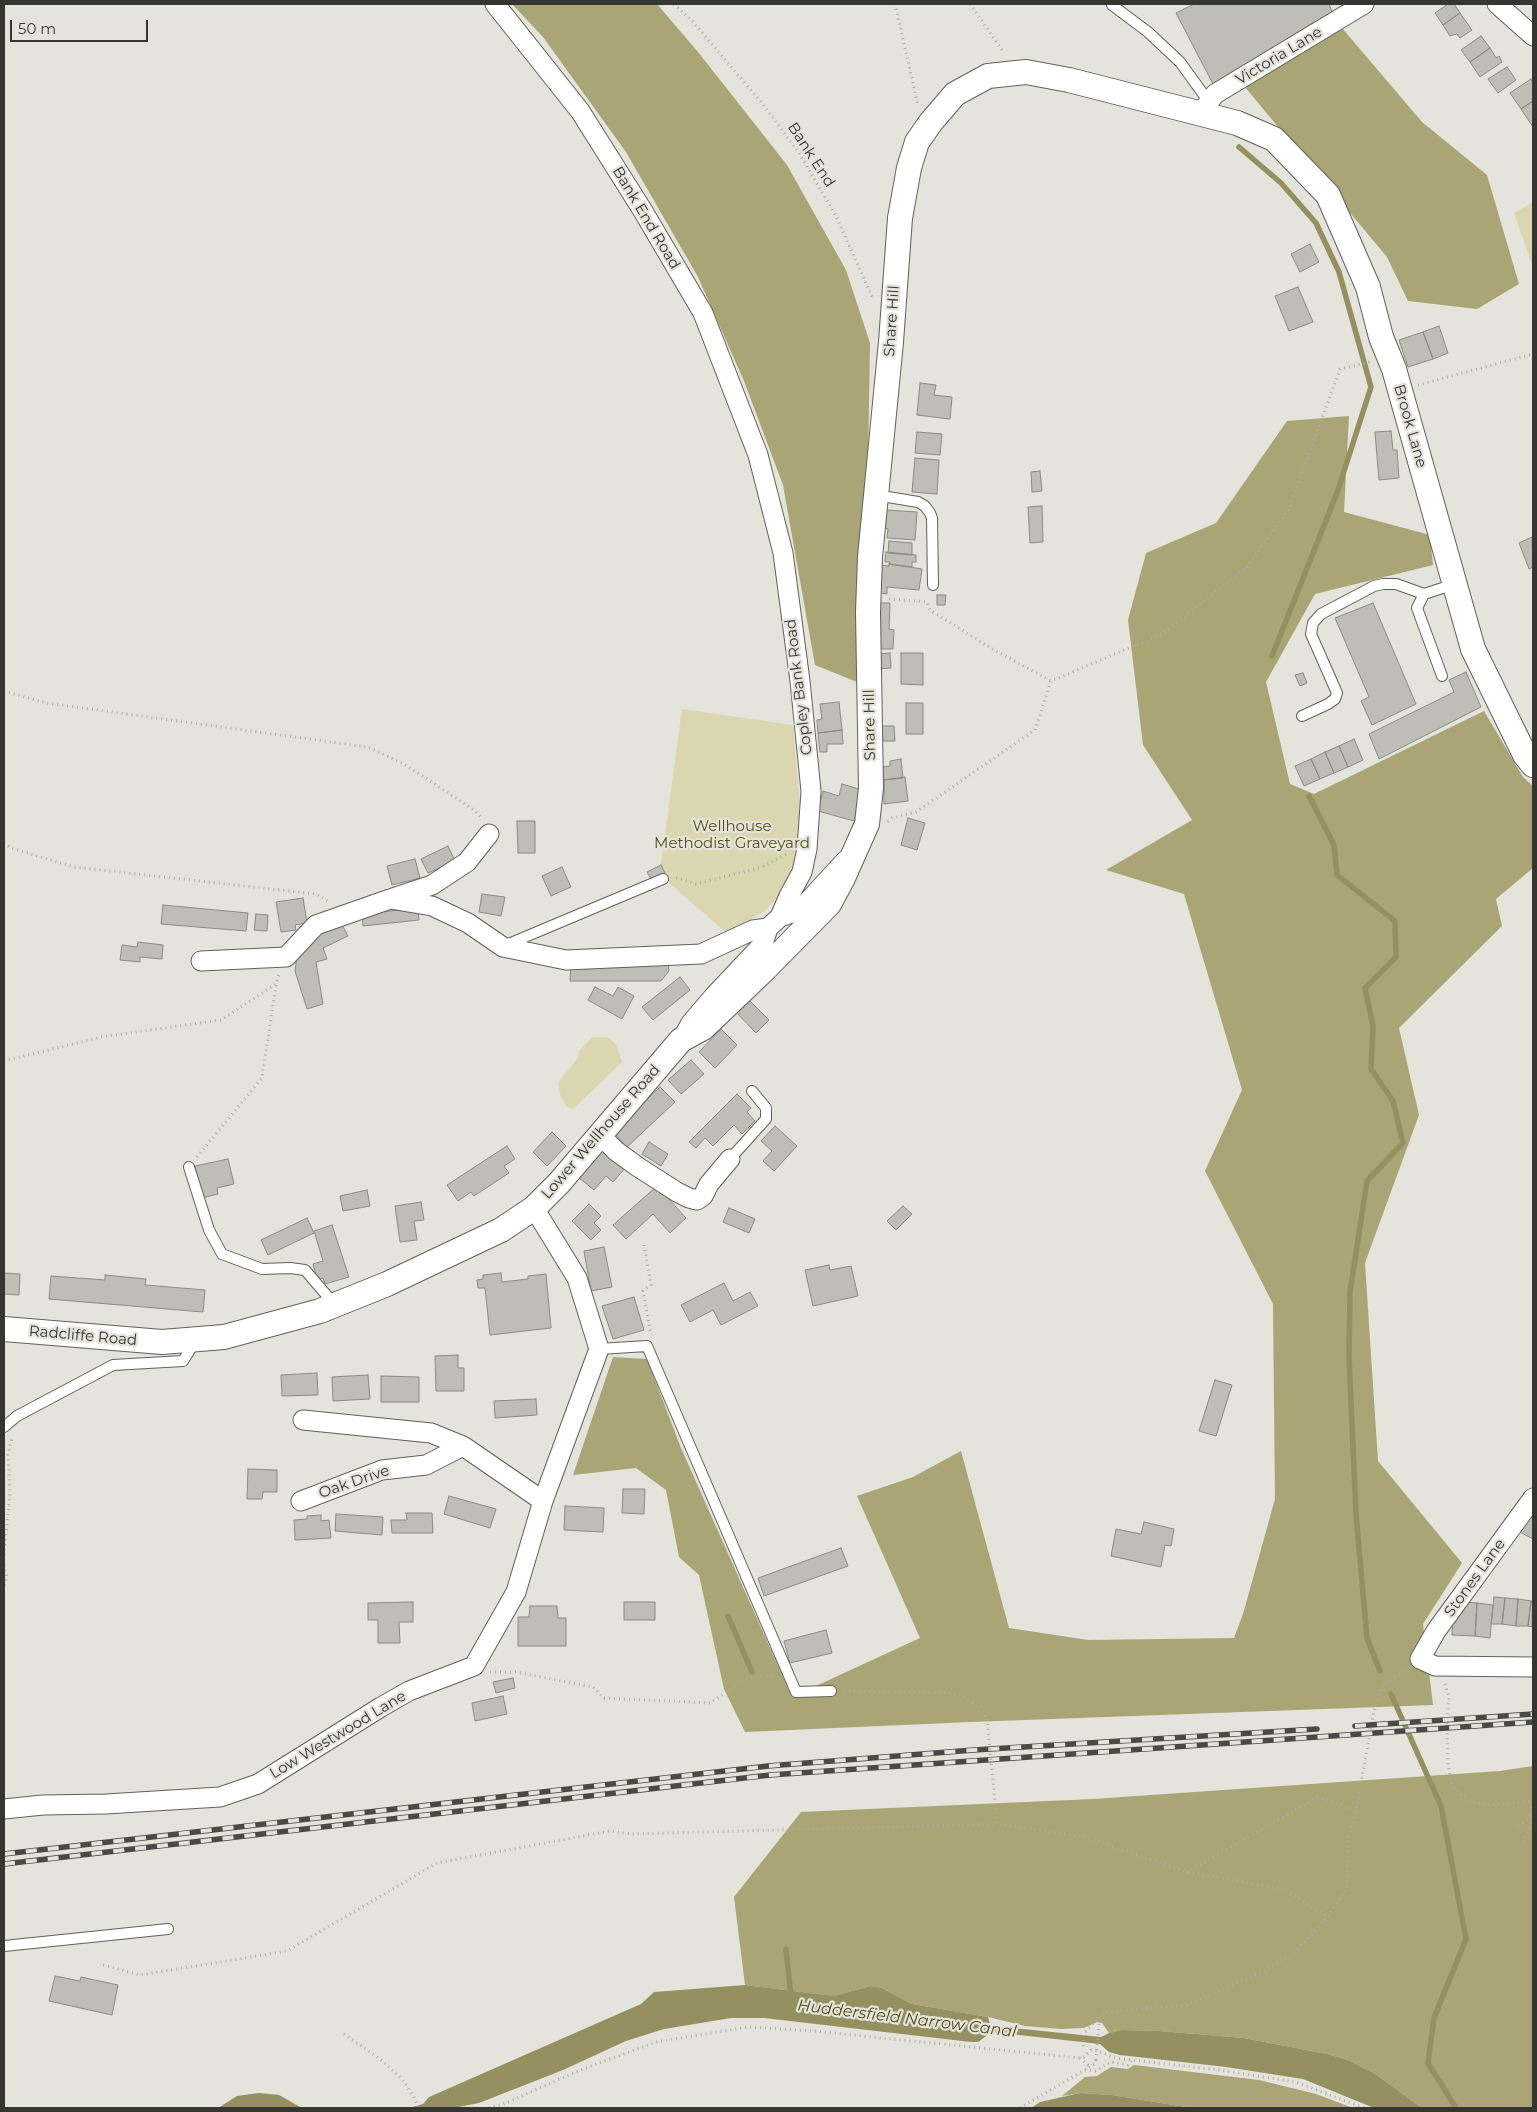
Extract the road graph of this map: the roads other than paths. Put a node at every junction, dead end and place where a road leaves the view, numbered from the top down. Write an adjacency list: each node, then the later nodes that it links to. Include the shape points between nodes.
1 (495, 4): 8 (street, Bank End Road, via 580,111 703,313)
2 (1496, 4): 5 (street)
3 (1112, 5): 6 (lane, via 1180,62)
4 (1360, 5): 6 (street, Victoria Lane, via 1215,94)
5 (1533, 36)
6 (1204, 108): 7 (street, Share Hill); 9 (street, Share Hill, via 1016,72 988,76 955,94 931,122 917,142 900,218)
7 (1237, 124): 10 (street, Brook Lane, via 1274,139 1328,195 1368,287)
8 (758, 455): 20 (street, Copley Bank Road, via 783,553 811,792 802,872)
9 (876, 495): 11 (lane, via 918,502 930,513); 17 (street, Share Hill, via 868,597 871,788 867,824)
10 (1455, 584): 12 (lane); 15 (street, Brook Lane, via 1473,649)
11 (933, 586)
12 (1424, 594): 13 (lane, via 1417,608); 14 (lane, via 1396,584 1383,584 1321,614 1313,623 1311,634 1337,693 1328,704)
13 (1442, 676)
14 (1302, 716)
15 (1533, 765)
16 (489, 834): 19 (street, via 467,862 432,885)
17 (854, 852): 20 (street, via 799,911); 23 (street, Lower Wellhouse Road, via 829,904 703,1028)
18 (663, 879): 21 (lane)
19 (390, 898): 21 (street, via 432,906 468,923); 22 (street, via 316,925 286,957)
20 (774, 923): 21 (street, via 701,954 566,960); 23 (street, Copley Bank Road, via 763,944 714,996)
21 (503, 947)
22 (201, 961)
23 (681, 1040): 25 (street, Lower Wellhouse Road)
24 (752, 1091): 26 (lane, via 766,1108 766,1120)
25 (600, 1135): 26 (street, via 638,1167 677,1192 697,1200); 28 (street, Lower Wellhouse Road)
26 (730, 1159)
27 (189, 1167): 29 (lane, via 209,1230 222,1254 262,1269 305,1270)
28 (534, 1208): 29 (street, Lower Wellhouse Road, via 493,1234); 33 (street, via 577,1278)
29 (336, 1305): 31 (street, Lower Wellhouse Road, via 224,1337)
30 (4, 1330): 32 (street, Radcliffe Road)
31 (196, 1339): 32 (street, Lower Wellhouse Road); 35 (lane, via 183,1361 113,1365 17,1416)
32 (162, 1342)
33 (599, 1349): 39 (street, Low Westwood Lane); 41 (lane, via 647,1346 788,1677 796,1692)
34 (303, 1420): 36 (street, via 431,1432)
35 (4, 1427)
36 (463, 1446): 38 (street, Oak Drive, via 426,1465 382,1470); 39 (street)
37 (1533, 1498): 40 (street, Stones Lane, via 1436,1630 1420,1659 1435,1666)
38 (300, 1501)
39 (543, 1501): 42 (street, Low Westwood Lane, via 516,1592 474,1666 409,1691 258,1784 220,1797)
40 (1533, 1667)
41 (831, 1691)
42 (4, 1809)
43 (168, 1929): 44 (lane)
44 (4, 1946)

